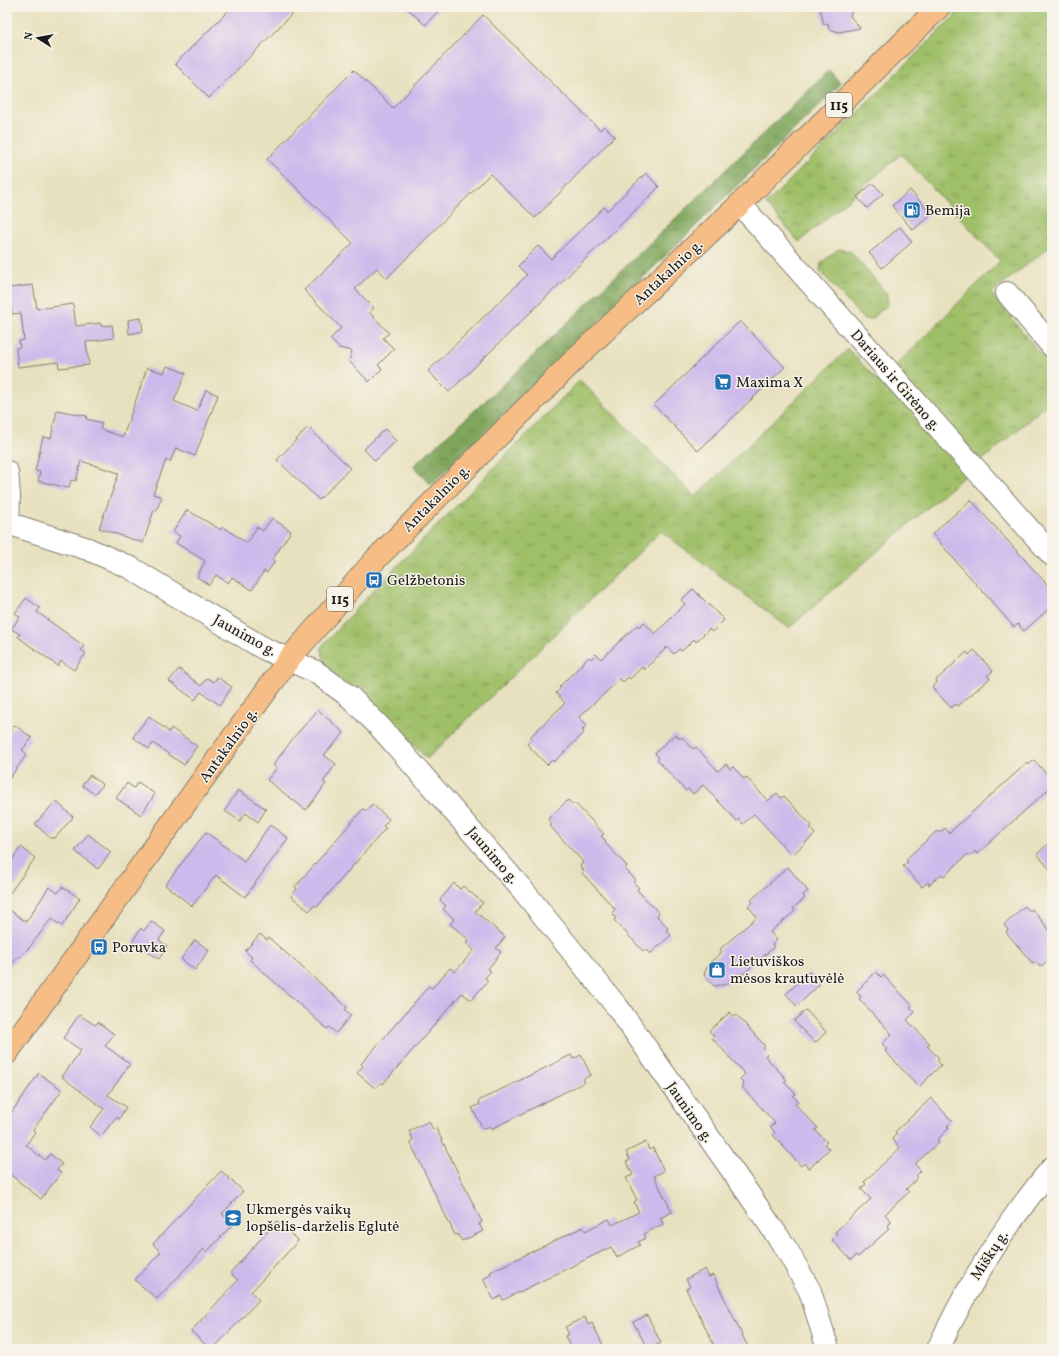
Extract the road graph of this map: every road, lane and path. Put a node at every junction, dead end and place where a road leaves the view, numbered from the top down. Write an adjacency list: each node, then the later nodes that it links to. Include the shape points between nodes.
1 (938, 7): 2 (main road, Antakalnio g. / 115)
2 (740, 204): 7 (street, Dariaus ir Girėno g.); 8 (main road, Antakalnio g. / 115, via 580,354 391,543)
3 (1007, 293): 4 (street)
4 (1052, 346)
5 (7, 472): 6 (street)
6 (7, 523): 8 (street, Jaunimo g., via 88,548 131,568 263,648)
7 (1052, 555)
8 (289, 659): 9 (main road, Antakalnio g. / 115); 11 (street, Jaunimo g., via 316,672 350,697 380,727 521,888 618,1008 787,1250 810,1291)
9 (7, 1053)
10 (1052, 1168): 12 (street, Miškų g., via 1033,1190 977,1272)
11 (828, 1349)
12 (938, 1349)

